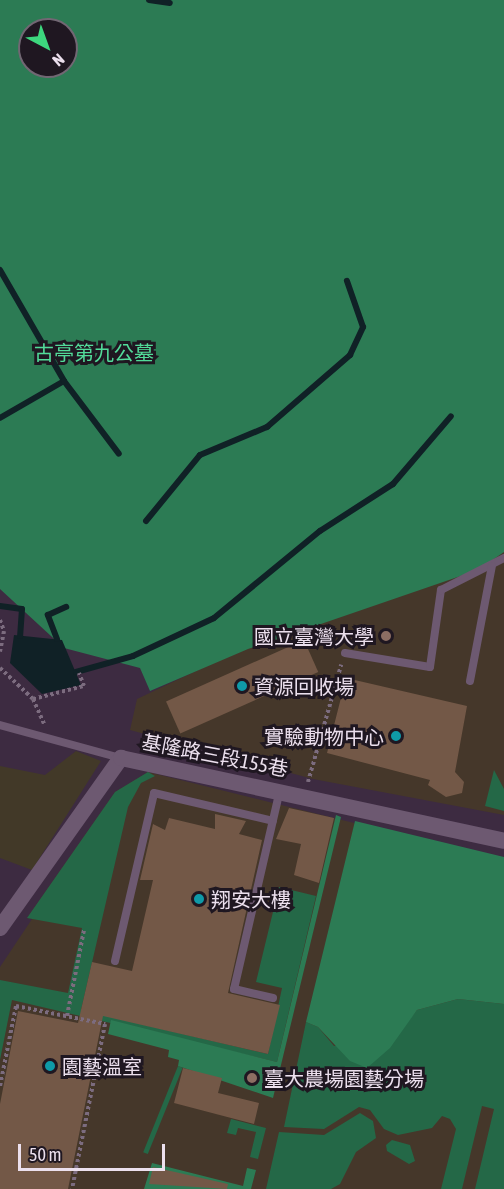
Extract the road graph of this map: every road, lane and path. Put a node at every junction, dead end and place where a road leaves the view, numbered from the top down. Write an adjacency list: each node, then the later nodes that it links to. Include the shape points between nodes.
1 (504, 558): 2 (lane)
2 (492, 566): 5 (lane, via 441,590 430,667); 8 (lane)
3 (0, 620): 4 (path, via 4,631)
4 (0, 652)
5 (345, 653): 14 (path)
6 (0, 668): 9 (path)
7 (80, 673): 9 (path, via 84,686)
8 (470, 681)
9 (33, 699): 11 (path)
10 (0, 725): 11 (lane)
11 (49, 735): 12 (lane)
12 (121, 758): 13 (street, 基隆路三段155巷); 17 (street, 基隆路三段155巷)
13 (280, 790): 14 (street, 基隆路三段155巷); 15 (lane)
14 (304, 795): 16 (street, 基隆路三段155巷)
15 (273, 821): 19 (lane, via 154,793); 20 (lane, via 234,989)
16 (504, 841)
17 (3, 920)
18 (84, 930): 21 (path)
19 (115, 961)
20 (273, 998)
21 (67, 1016): 22 (path, via 16,1006); 23 (path, via 105,1023)
22 (0, 1086)
23 (72, 1189)

